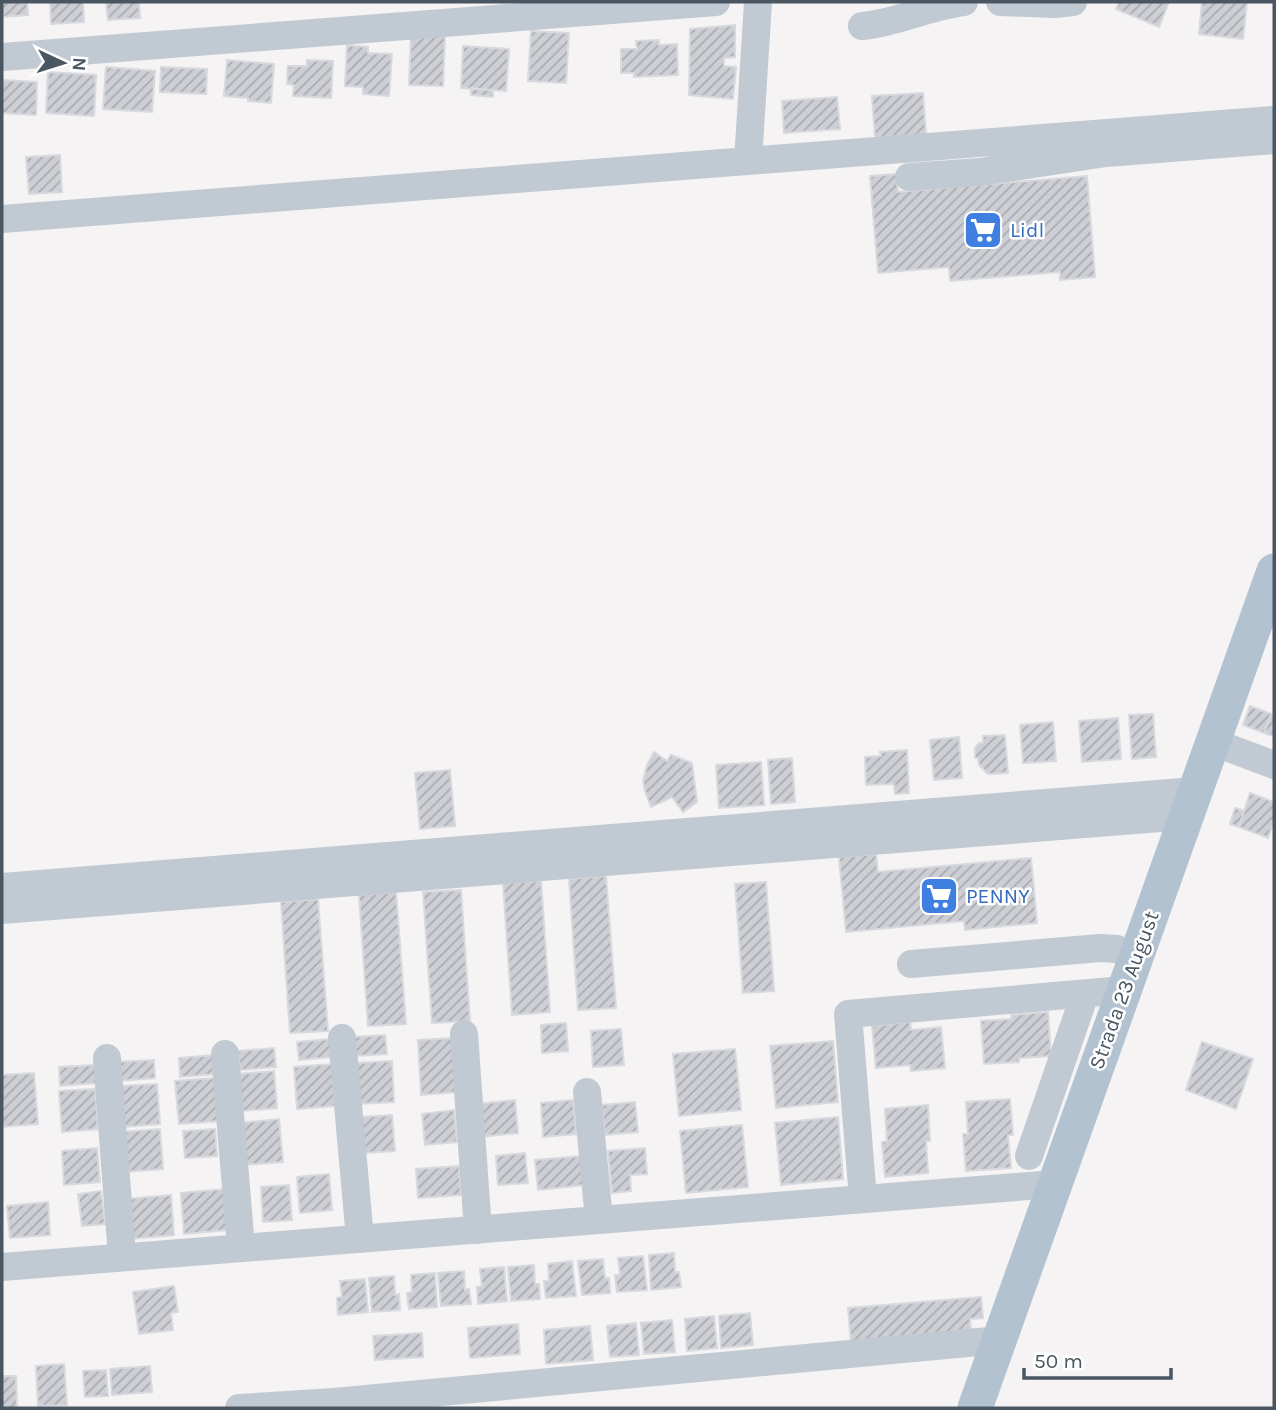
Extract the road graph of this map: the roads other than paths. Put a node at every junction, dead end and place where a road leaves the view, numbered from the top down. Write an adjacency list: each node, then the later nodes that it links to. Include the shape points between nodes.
1 (716, 2): 7 (street)
2 (758, 2): 10 (street)
3 (964, 2): 6 (street)
4 (1000, 2): 5 (street)
5 (1073, 2)
6 (862, 26)
7 (2, 57)
8 (1274, 120): 10 (street)
9 (1274, 140): 11 (street, via 1106,153 980,172)
10 (748, 161): 12 (street)
11 (909, 177)
12 (2, 219)
13 (1274, 571): 14 (main road, Strada 23 August)
14 (1213, 742): 15 (street); 16 (main road, Strada 23 August)
15 (1274, 765)
16 (1191, 804): 17 (street); 18 (street); 19 (main road, Strada 23 August)
17 (2, 887)
18 (2, 910)
19 (1136, 957): 20 (street, via 1100,948); 21 (main road, Strada 23 August)
20 (911, 964)
21 (1124, 990): 22 (street); 29 (main road, Strada 23 August)
22 (1086, 994): 28 (street); 30 (street, via 848,1014)
23 (464, 1034): 32 (street)
24 (342, 1038): 33 (street)
25 (225, 1054): 34 (street)
26 (107, 1058): 35 (street)
27 (587, 1092): 31 (street)
28 (1029, 1156)
29 (1051, 1194): 30 (street); 37 (street); 38 (main road, Strada 23 August)
30 (863, 1199): 31 (street)
31 (599, 1220): 32 (street)
32 (478, 1230): 33 (street)
33 (360, 1239): 34 (street)
34 (241, 1248): 35 (street)
35 (122, 1257): 36 (street)
36 (2, 1267)
37 (2, 1283)
38 (1000, 1339): 39 (street); 40 (main road, Strada 23 August)
39 (239, 1408)
40 (975, 1408)

